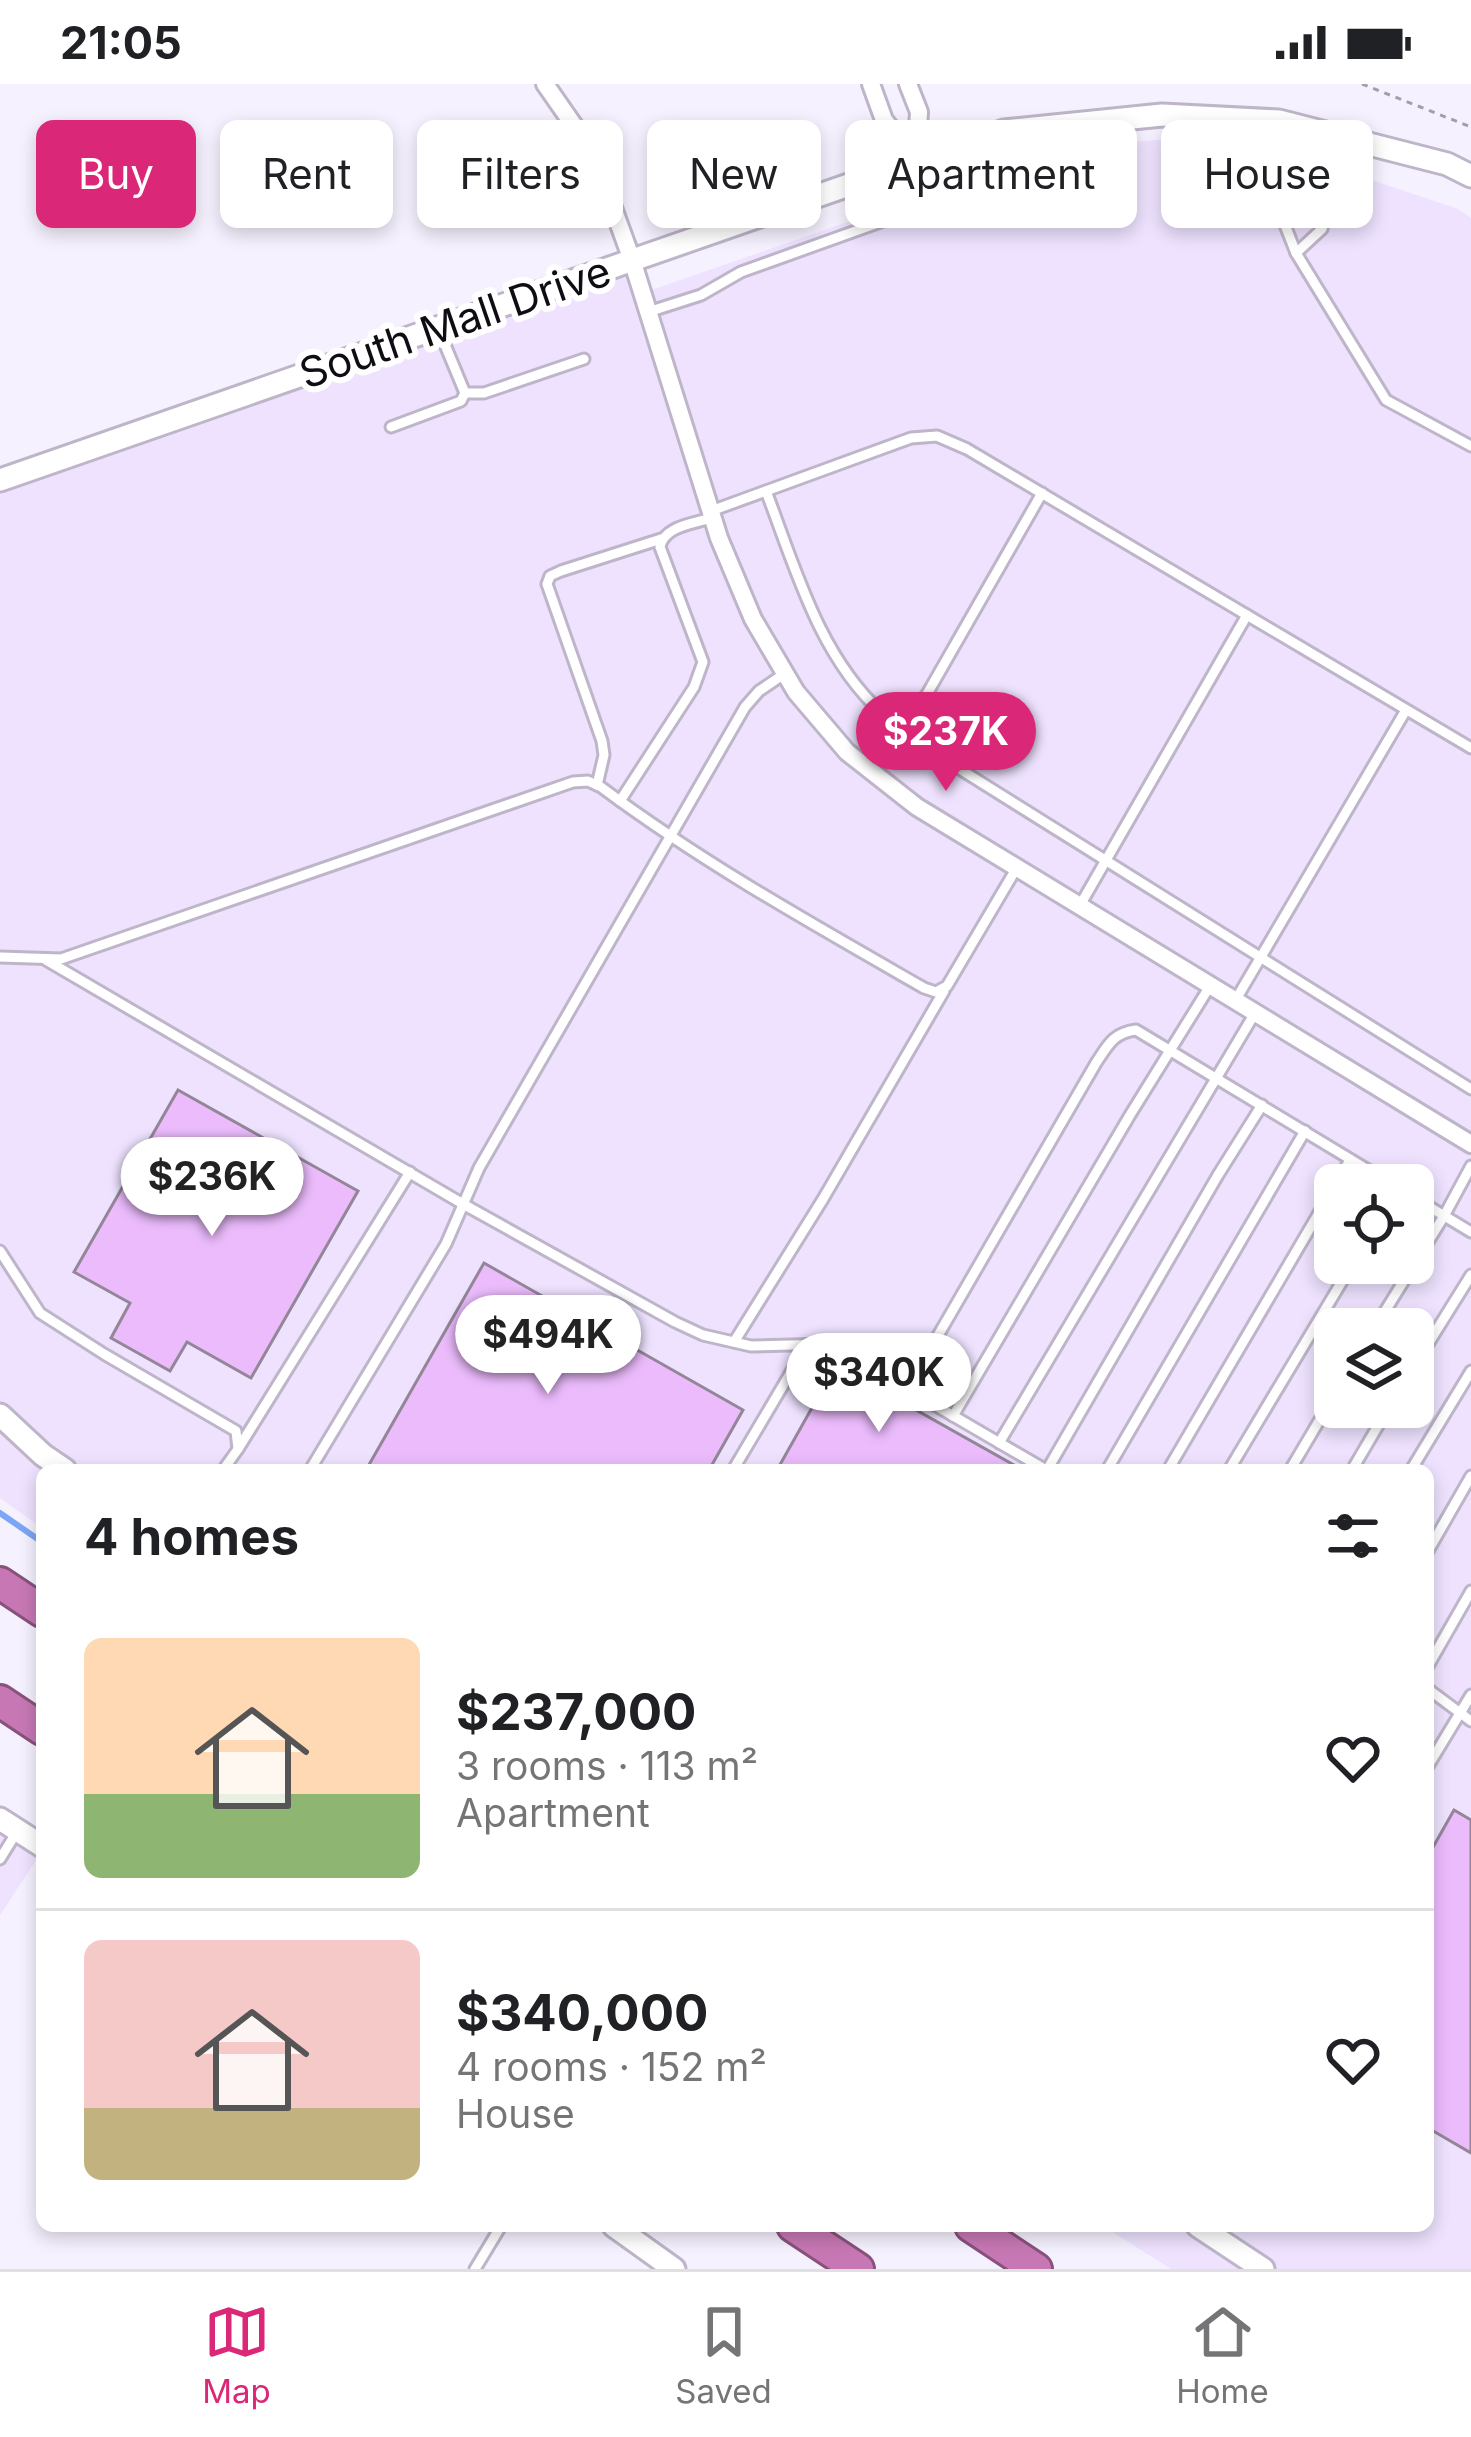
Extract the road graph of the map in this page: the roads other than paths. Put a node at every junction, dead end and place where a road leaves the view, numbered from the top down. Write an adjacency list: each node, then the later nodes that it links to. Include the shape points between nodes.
1 (545, 84): 15 (street, via 593,153)
2 (871, 84): 4 (street)
3 (908, 84): 5 (street)
4 (884, 120)
5 (919, 120)
6 (1117, 120): 7 (street, South Mall Drive)
7 (1256, 120)
8 (1373, 145): 9 (street, South Mall Drive)
9 (1471, 176)
10 (845, 186): 15 (street, South Mall Drive)
11 (864, 228): 16 (lane)
12 (1285, 228): 14 (lane)
13 (1322, 228): 14 (lane)
14 (1296, 254): 21 (lane, via 1386,400)
15 (632, 260): 16 (street); 17 (street, South Mall Drive)
16 (648, 312): 25 (street)
17 (438, 328): 19 (lane); 22 (street, South Mall Drive)
18 (584, 358): 19 (lane)
19 (465, 393): 20 (lane)
20 (391, 427)
21 (1471, 446)
22 (0, 480)
23 (766, 490): 24 (lane, via 910,438 937,436); 25 (lane); 30 (lane, via 835,657)
24 (1042, 493): 27 (lane); 30 (lane)
25 (712, 514): 26 (lane); 28 (street, via 753,619)
26 (661, 539): 33 (lane, via 561,571 547,584 602,741); 34 (lane, via 703,662)
27 (1246, 615): 29 (lane); 36 (lane)
28 (785, 673): 32 (street); 35 (lane, via 745,707)
29 (1406, 710): 31 (lane); 40 (lane)
30 (900, 727): 32 (lane); 36 (lane)
31 (1471, 748)
32 (867, 767): 37 (street)
33 (597, 785): 34 (lane); 41 (lane, via 550,788)
34 (620, 801): 35 (lane)
35 (671, 838): 42 (lane, via 925,988); 56 (lane)
36 (1106, 860): 38 (lane); 40 (lane)
37 (1016, 869): 38 (street); 42 (lane)
38 (1079, 907): 43 (street)
39 (0, 957): 41 (lane)
40 (1260, 958): 44 (lane); 48 (lane)
41 (46, 960): 55 (lane)
42 (947, 986): 65 (lane)
43 (1210, 986): 44 (street); 46 (lane)
44 (1235, 1001): 45 (street)
45 (1255, 1013): 47 (lane); 51 (street)
46 (1171, 1051): 47 (lane); 68 (lane, via 1136,1030 1112,1038); 70 (lane)
47 (1217, 1079): 49 (lane); 73 (lane)
48 (1471, 1089)
49 (1262, 1105): 50 (lane); 80 (lane)
50 (1305, 1131): 52 (lane); 81 (lane)
51 (1471, 1144)
52 (1349, 1160): 53 (lane); 82 (lane)
53 (1356, 1164)
54 (1471, 1166): 58 (lane)
55 (410, 1172): 56 (lane); 74 (lane)
56 (463, 1204): 65 (lane, via 675,1322); 77 (lane)
57 (1434, 1210): 58 (lane)
58 (1444, 1216): 59 (lane); 63 (lane)
59 (1471, 1232)
60 (0, 1251): 74 (lane, via 40,1312 236,1431)
61 (1471, 1275): 64 (lane)
62 (1340, 1284): 83 (lane)
63 (1387, 1308)
64 (1434, 1334)
65 (734, 1342): 66 (lane)
66 (807, 1345): 68 (lane, via 830,1344); 78 (lane)
67 (1471, 1371): 86 (lane)
68 (907, 1389): 70 (lane)
69 (0, 1414): 75 (street)
70 (953, 1416): 73 (lane)
71 (1315, 1428): 84 (lane)
72 (1377, 1428): 85 (lane)
73 (999, 1443): 79 (lane)
74 (238, 1449): 76 (lane)
75 (56, 1464)
76 (227, 1464)
77 (314, 1464)
78 (737, 1464)
79 (1036, 1464)
80 (1049, 1464)
81 (1111, 1464)
82 (1172, 1464)
83 (1233, 1464)
84 (1294, 1464)
85 (1356, 1464)
86 (1415, 1464)
87 (1471, 1476): 88 (lane)
88 (1434, 1541)
89 (0, 1583): 91 (highway)
90 (1471, 1591): 92 (lane)
91 (36, 1607)
92 (1434, 1656)
93 (1434, 1693): 96 (lane)
94 (1471, 1695): 96 (lane)
95 (0, 1701): 98 (highway)
96 (1461, 1712): 97 (lane); 99 (lane)
97 (1471, 1720)
98 (36, 1725)
99 (1434, 1756)
100 (9, 1825): 101 (street); 102 (lane)
101 (36, 1842)
102 (0, 1858)
103 (497, 2232): 108 (lane)
104 (622, 2232): 109 (street)
105 (802, 2232): 110 (highway)
106 (980, 2232): 111 (highway)
107 (1207, 2232): 112 (street)
108 (475, 2269)
109 (674, 2269)
110 (858, 2269)
111 (1036, 2269)
112 (1263, 2269)

